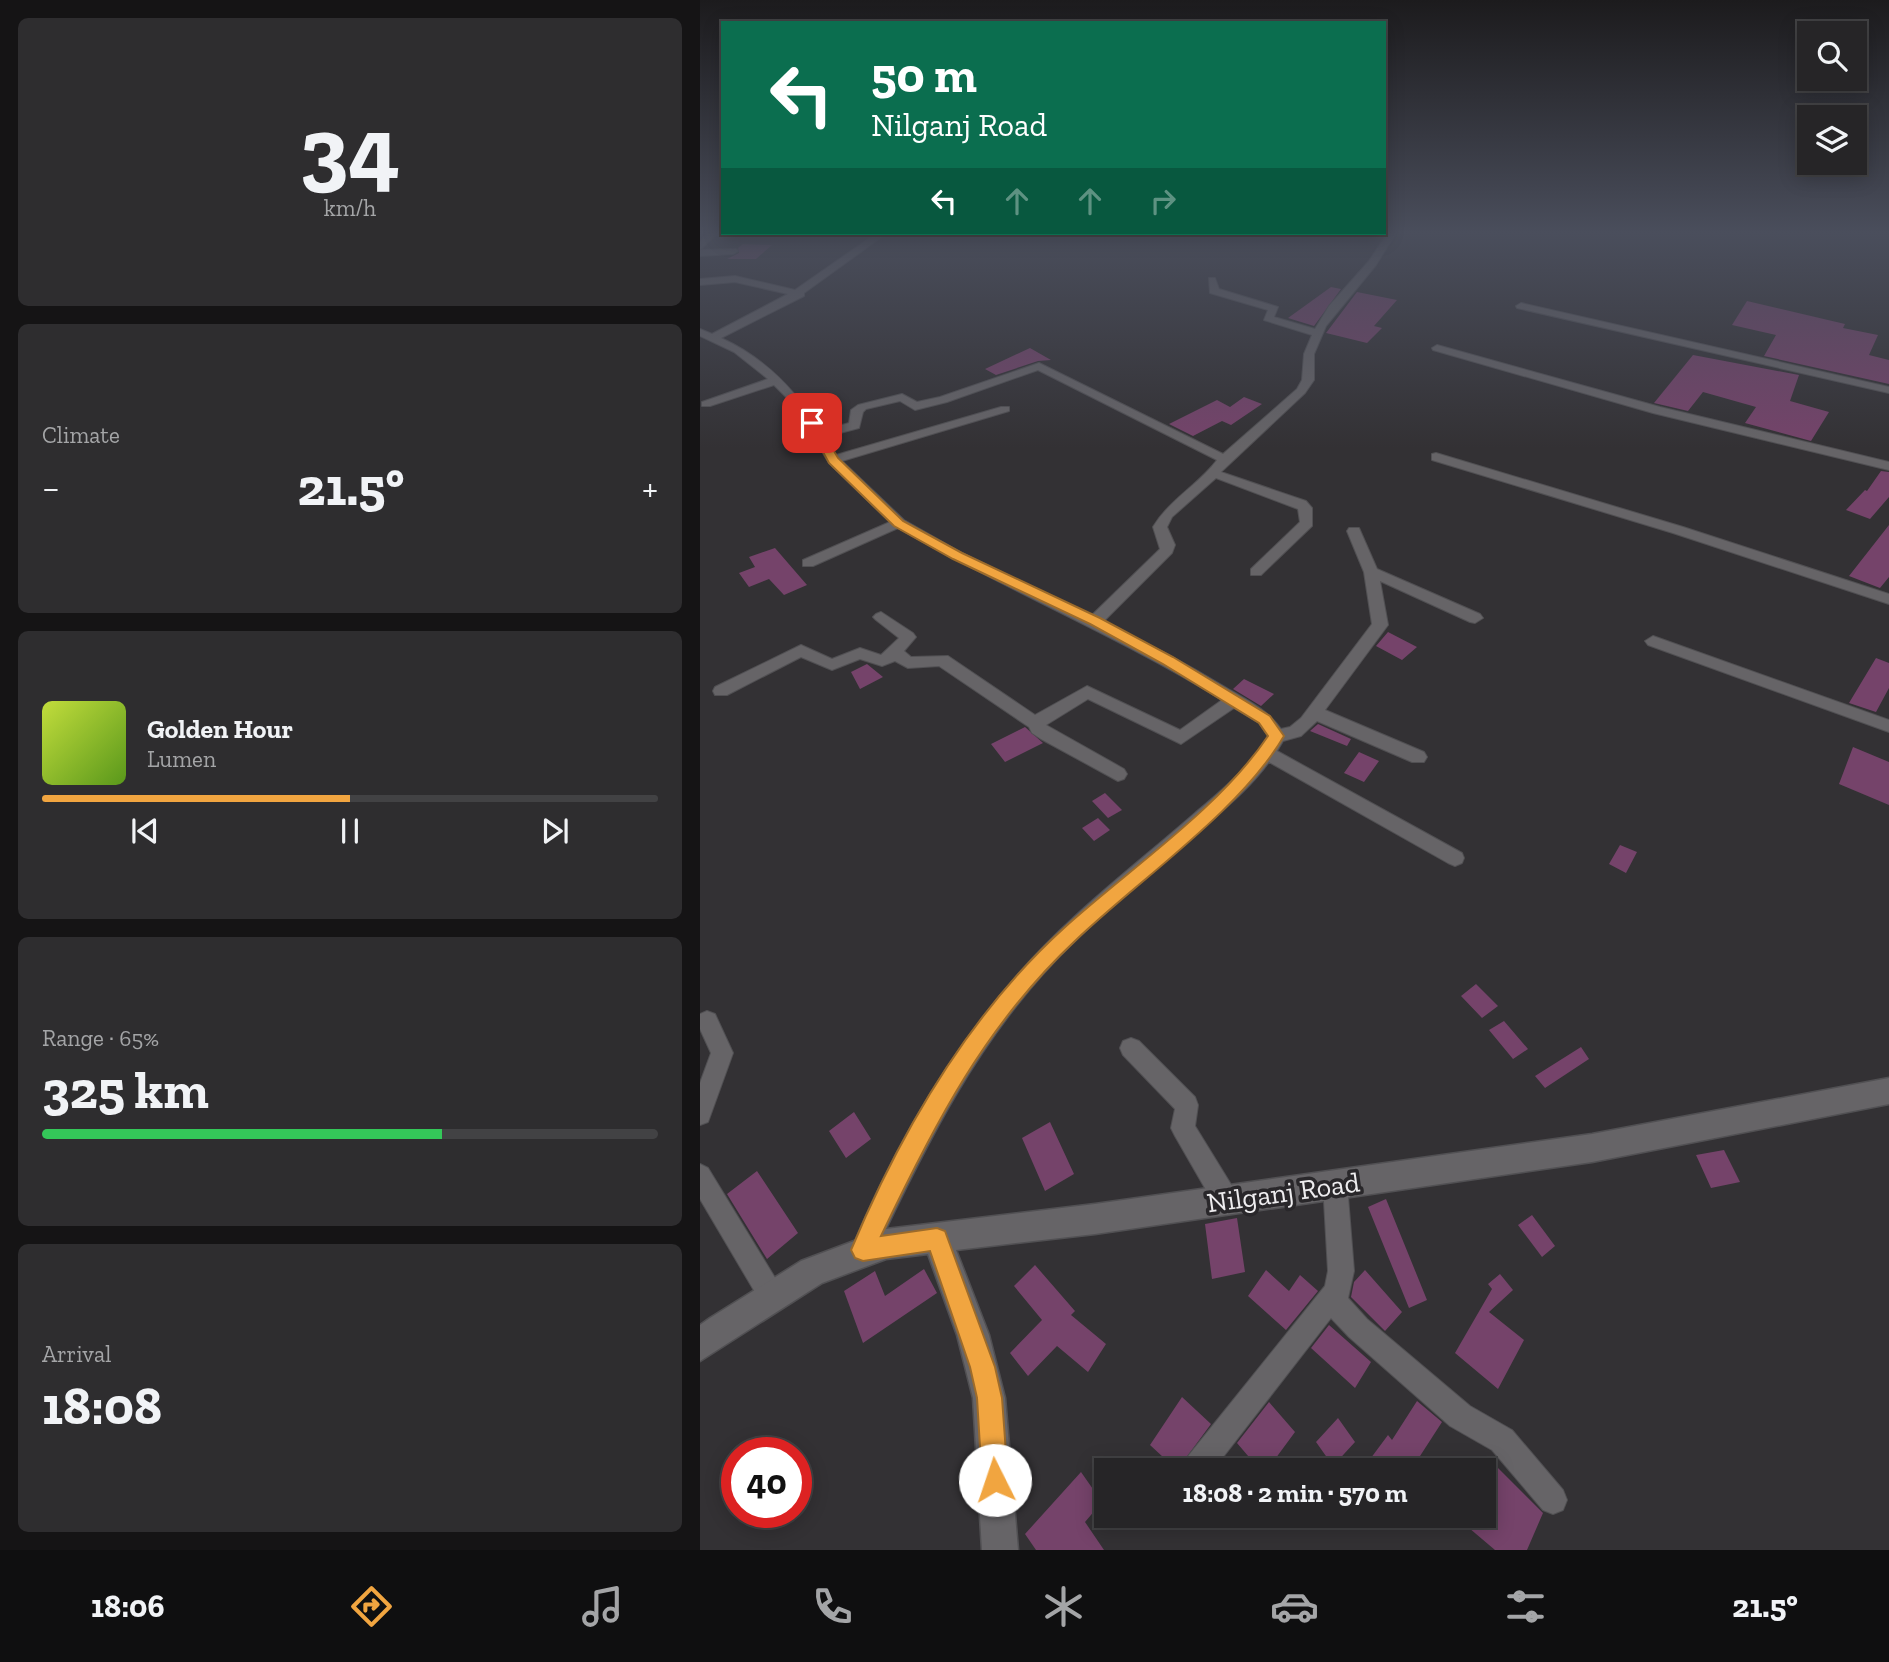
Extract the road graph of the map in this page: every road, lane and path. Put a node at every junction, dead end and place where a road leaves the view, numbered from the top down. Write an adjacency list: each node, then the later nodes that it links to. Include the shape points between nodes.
1 (784, 303): 6 (street, via 751,322)
2 (1256, 303): 5 (street, via 1274,309 1268,318)
3 (1336, 303): 5 (street)
4 (1521, 306): 9 (street)
5 (1318, 333): 14 (street, via 1309,354 1308,380 1301,391)
6 (704, 334): 8 (street, via 760,365)
7 (1437, 348): 16 (street, via 1647,408)
8 (774, 381): 10 (street); 12 (street, via 798,402)
9 (1889, 390)
10 (706, 404)
11 (1005, 409): 15 (street)
12 (819, 435): 14 (street, via 855,425 857,410 862,407 900,397 915,406 937,402 1036,366); 15 (street)
13 (1436, 457): 23 (street)
14 (1224, 459): 17 (street)
15 (833, 460): 18 (street)
16 (1889, 466)
17 (1213, 472): 21 (street, via 1305,508 1307,523); 26 (street, via 1162,522 1167,550)
18 (899, 523): 20 (street); 26 (street, via 957,556)
19 (1354, 531): 22 (street)
20 (808, 563)
21 (1255, 572)
22 (1371, 572): 25 (street); 31 (street, via 1380,625)
23 (1889, 600)
24 (881, 617): 28 (street, via 908,637)
25 (1475, 618)
26 (1095, 621): 30 (street)
27 (1653, 641): 33 (street)
28 (895, 654): 29 (street, via 882,661 860,653 832,665 801,650); 32 (street, via 911,664 942,660)
29 (721, 691)
30 (1235, 699): 32 (street, via 1181,738 1087,692); 34 (street, via 1265,719)
31 (1315, 713): 34 (street, via 1295,732); 36 (street)
32 (1037, 722): 37 (street, via 1047,735)
33 (1889, 726)
34 (1277, 736): 35 (street)
35 (1267, 753): 38 (street); 47 (street, via 1222,800 1060,943 991,1018 917,1136)
36 (1418, 757)
37 (1118, 775)
38 (1455, 858)
39 (707, 1021): 42 (street, via 722,1053)
40 (1131, 1048): 45 (street, via 1187,1105 1183,1128)
41 (1889, 1091): 44 (street, Nilganj Road, via 1592,1148)
42 (700, 1114)
43 (700, 1175): 48 (street)
44 (1335, 1184): 45 (street, Nilganj Road); 49 (street, via 1341,1271)
45 (1226, 1200): 46 (street, Nilganj Road)
46 (937, 1239): 47 (street, Nilganj Road); 53 (street, via 989,1398)
47 (863, 1250): 48 (street, Nilganj Road)
48 (771, 1294): 50 (street, Nilganj Road)
49 (1333, 1295): 51 (street); 52 (street, via 1338,1308 1358,1328 1460,1416 1502,1440)
50 (700, 1345)
51 (1204, 1458)
52 (1553, 1500)
53 (1000, 1550)

